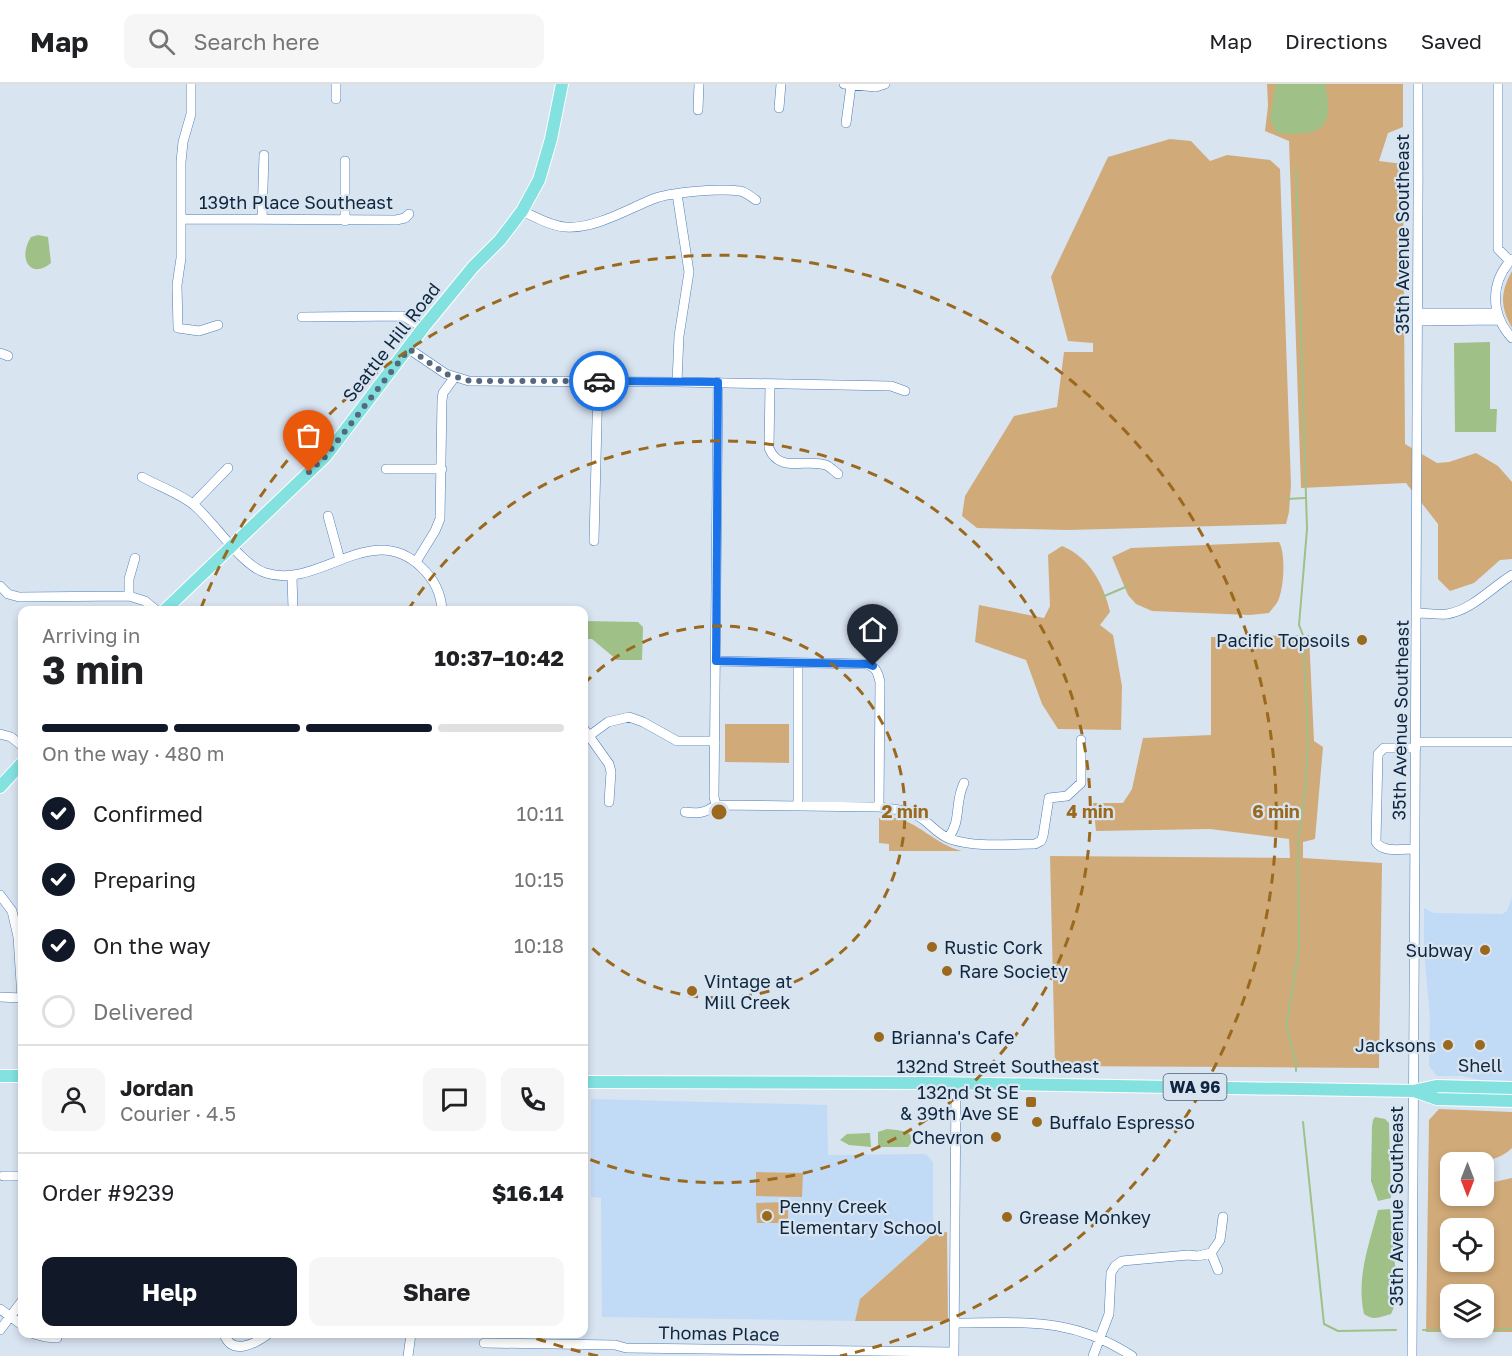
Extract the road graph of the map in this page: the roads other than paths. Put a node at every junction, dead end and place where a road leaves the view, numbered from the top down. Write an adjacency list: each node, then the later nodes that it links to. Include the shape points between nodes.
1 (191, 84): 20 (street, via 191,114 181,162)
2 (336, 84): 10 (street)
3 (562, 84): 18 (main road, Seattle Hill Road, via 539,180)
4 (699, 84): 12 (street)
5 (781, 84): 11 (street)
6 (885, 84): 9 (street)
7 (1418, 84): 26 (street, 35th Avenue Southeast)
8 (1498, 84): 23 (street, via 1498,249)
9 (848, 85): 13 (street)
10 (336, 99)
11 (779, 108)
12 (698, 110)
13 (846, 123)
14 (264, 155): 21 (street)
15 (345, 161): 22 (street)
16 (677, 194): 17 (street, via 742,191); 18 (street, via 656,198 589,225 553,225); 33 (street, via 689,272 678,336)
17 (756, 200)
18 (522, 211): 28 (main road, Seattle Hill Road)
19 (409, 214): 22 (street, 139th Place Southeast, via 396,220)
20 (181, 219): 21 (street, 139th Place Southeast); 27 (street, via 178,328 199,331)
21 (262, 219): 22 (street, 139th Place Southeast)
22 (345, 220)
23 (1511, 260): 24 (street, via 1499,276 1495,294)
24 (1498, 316): 26 (street); 29 (street)
25 (302, 317): 28 (street, via 403,316)
26 (1419, 317): 57 (street, 35th Avenue Southeast)
27 (218, 325)
28 (423, 328): 30 (main road, Seattle Hill Road)
29 (1512, 338)
30 (409, 349): 31 (street); 45 (main road, Seattle Hill Road, via 325,457)
31 (454, 378): 32 (street); 39 (street, via 442,400)
32 (598, 381): 33 (street); 44 (street)
33 (677, 382): 34 (street)
34 (718, 382): 35 (street); 58 (street)
35 (770, 385): 36 (street, via 891,386); 40 (street, via 771,454 783,464 825,465)
36 (905, 391)
37 (228, 468): 42 (street)
38 (386, 469): 39 (street)
39 (442, 469): 48 (street, via 440,519)
40 (838, 474)
41 (142, 477): 42 (street)
42 (193, 504): 45 (street)
43 (328, 516): 47 (street)
44 (594, 541)
45 (232, 546): 50 (street, via 260,571); 54 (main road, Seattle Hill Road)
46 (135, 558): 52 (street)
47 (340, 560): 48 (street, via 387,550); 50 (street)
48 (416, 562): 56 (street, via 434,581)
49 (1512, 575): 57 (street, via 1462,609 1447,614)
50 (292, 577): 55 (street)
51 (0, 586): 52 (street, via 8,594 41,598)
52 (129, 596): 53 (street)
53 (151, 606)
54 (169, 606)
55 (293, 606)
56 (441, 606)
57 (1418, 613): 67 (street, 35th Avenue Southeast)
58 (716, 661): 59 (street); 64 (street)
59 (798, 664): 73 (street); 74 (street, via 867,664 878,671)
60 (588, 731): 64 (street, via 629,717 677,741)
61 (0, 735): 66 (street)
62 (588, 735): 71 (street, via 612,772)
63 (1081, 740): 76 (street, via 1081,783 1066,796 1049,798 1041,841 970,844)
64 (715, 741): 72 (street)
65 (1512, 742): 67 (street)
66 (18, 743)
67 (1417, 745): 77 (street, 35th Avenue Southeast); 77 (street, via 1384,748 1378,754 1377,842 1384,849)
68 (18, 767): 70 (main road)
69 (964, 783): 76 (street, via 958,794 956,828)
70 (0, 787)
71 (609, 802)
72 (716, 806): 73 (street); 75 (street, via 708,811)
73 (798, 806): 74 (street)
74 (879, 807): 76 (street, via 915,815)
75 (685, 812)
76 (948, 838)
77 (1414, 849): 87 (street, 35th Avenue Southeast)
78 (0, 895): 79 (street, via 12,911)
79 (18, 937)
80 (0, 998): 81 (street)
81 (18, 998)
82 (0, 1076): 83 (main road)
83 (18, 1076)
84 (588, 1082): 85 (main road, 132nd Street Southeast / WA 96)
85 (956, 1083): 87 (main road, 132nd Street Southeast / WA 96); 98 (street)
86 (1512, 1088): 87 (main road, 132nd Street Southeast / WA 96, via 1437,1086)
87 (1413, 1091): 88 (main road, 132nd Street Southeast / WA 96, via 1437,1100); 109 (street, 35th Avenue Southeast)
88 (1512, 1101)
89 (3, 1176): 90 (street)
90 (18, 1176)
91 (1223, 1217): 92 (street, via 1220,1240)
92 (1211, 1252): 93 (street); 103 (street, via 1122,1261 1115,1266 1111,1273 1109,1314)
93 (1218, 1270)
94 (18, 1306): 96 (street)
95 (0, 1309): 96 (street)
96 (10, 1316): 97 (street); 99 (street)
97 (18, 1322)
98 (955, 1323): 103 (street, via 1053,1324); 105 (street)
99 (0, 1330)
100 (226, 1338): 101 (street, via 237,1347 249,1347)
101 (262, 1338)
102 (410, 1338): 106 (street)
103 (1100, 1338): 107 (street); 108 (street)
104 (484, 1343): 105 (street, Thomas Place)
105 (954, 1354)
106 (408, 1356)
107 (1093, 1356)
108 (1132, 1356)
109 (1412, 1356)

